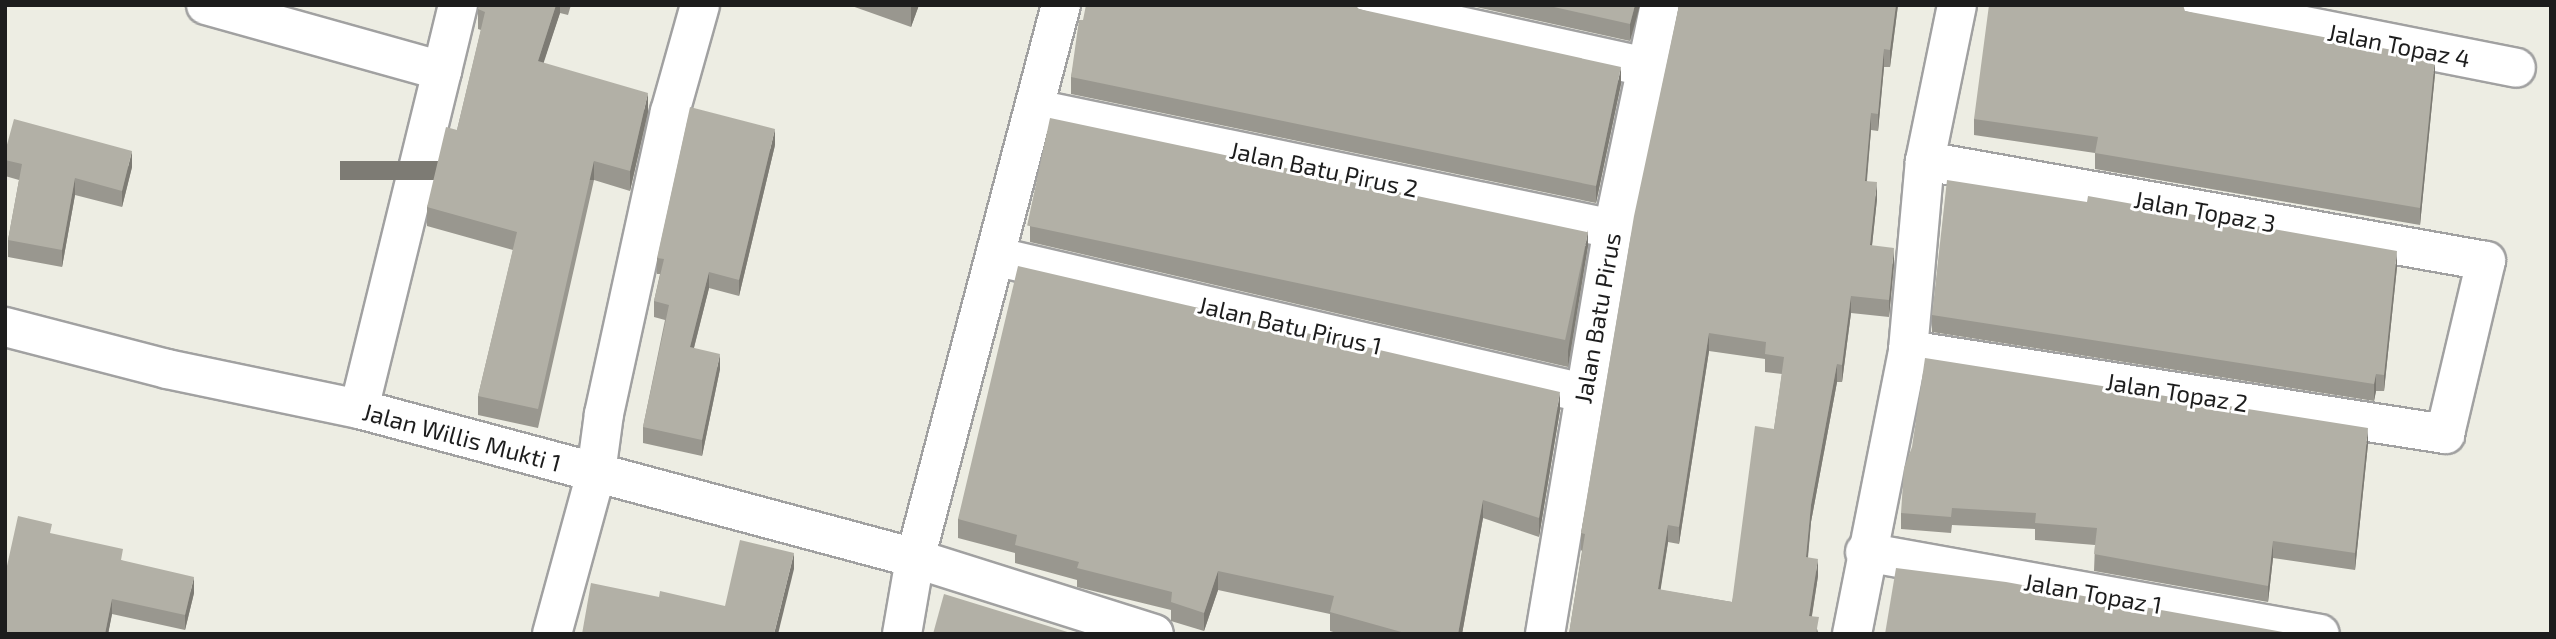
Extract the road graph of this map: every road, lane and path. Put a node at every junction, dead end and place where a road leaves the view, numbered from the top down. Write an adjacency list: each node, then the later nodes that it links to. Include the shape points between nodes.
1 (206, 5): 11 (street)
2 (458, 5): 11 (street)
3 (700, 5): 21 (street, via 667,125 604,414)
4 (1061, 5): 12 (street)
5 (1364, 5): 9 (street)
6 (1660, 5): 9 (street, Jalan Batu Pirus)
7 (1956, 5): 13 (street)
8 (2199, 5): 10 (street, Jalan Topaz 4)
9 (1646, 67): 14 (street, Jalan Batu Pirus)
10 (2516, 68)
11 (442, 71): 19 (street)
12 (1036, 110): 14 (street, Jalan Batu Pirus 2); 15 (street)
13 (1925, 162): 17 (street); 20 (street, Jalan Topaz 3, via 2486,261)
14 (1613, 229): 18 (street, Jalan Batu Pirus)
15 (998, 257): 18 (street, Jalan Batu Pirus 1); 23 (street)
16 (5, 327): 19 (street, Jalan Willis Mukti 1, via 167,369)
17 (1908, 350): 20 (street, Jalan Topaz 2); 22 (street)
18 (1583, 393): 27 (street, Jalan Batu Pirus)
19 (359, 409): 21 (street, Jalan Willis Mukti 1)
20 (2445, 434)
21 (596, 473): 23 (street, Jalan Willis Mukti 1); 24 (street)
22 (1865, 552): 28 (street); 29 (street, Jalan Topaz 1)
23 (910, 557): 25 (street); 26 (street, Jalan Willis Mukti 1)
24 (552, 634)
25 (902, 634)
26 (1154, 634)
27 (1545, 634)
28 (1852, 634)
29 (2320, 634)

